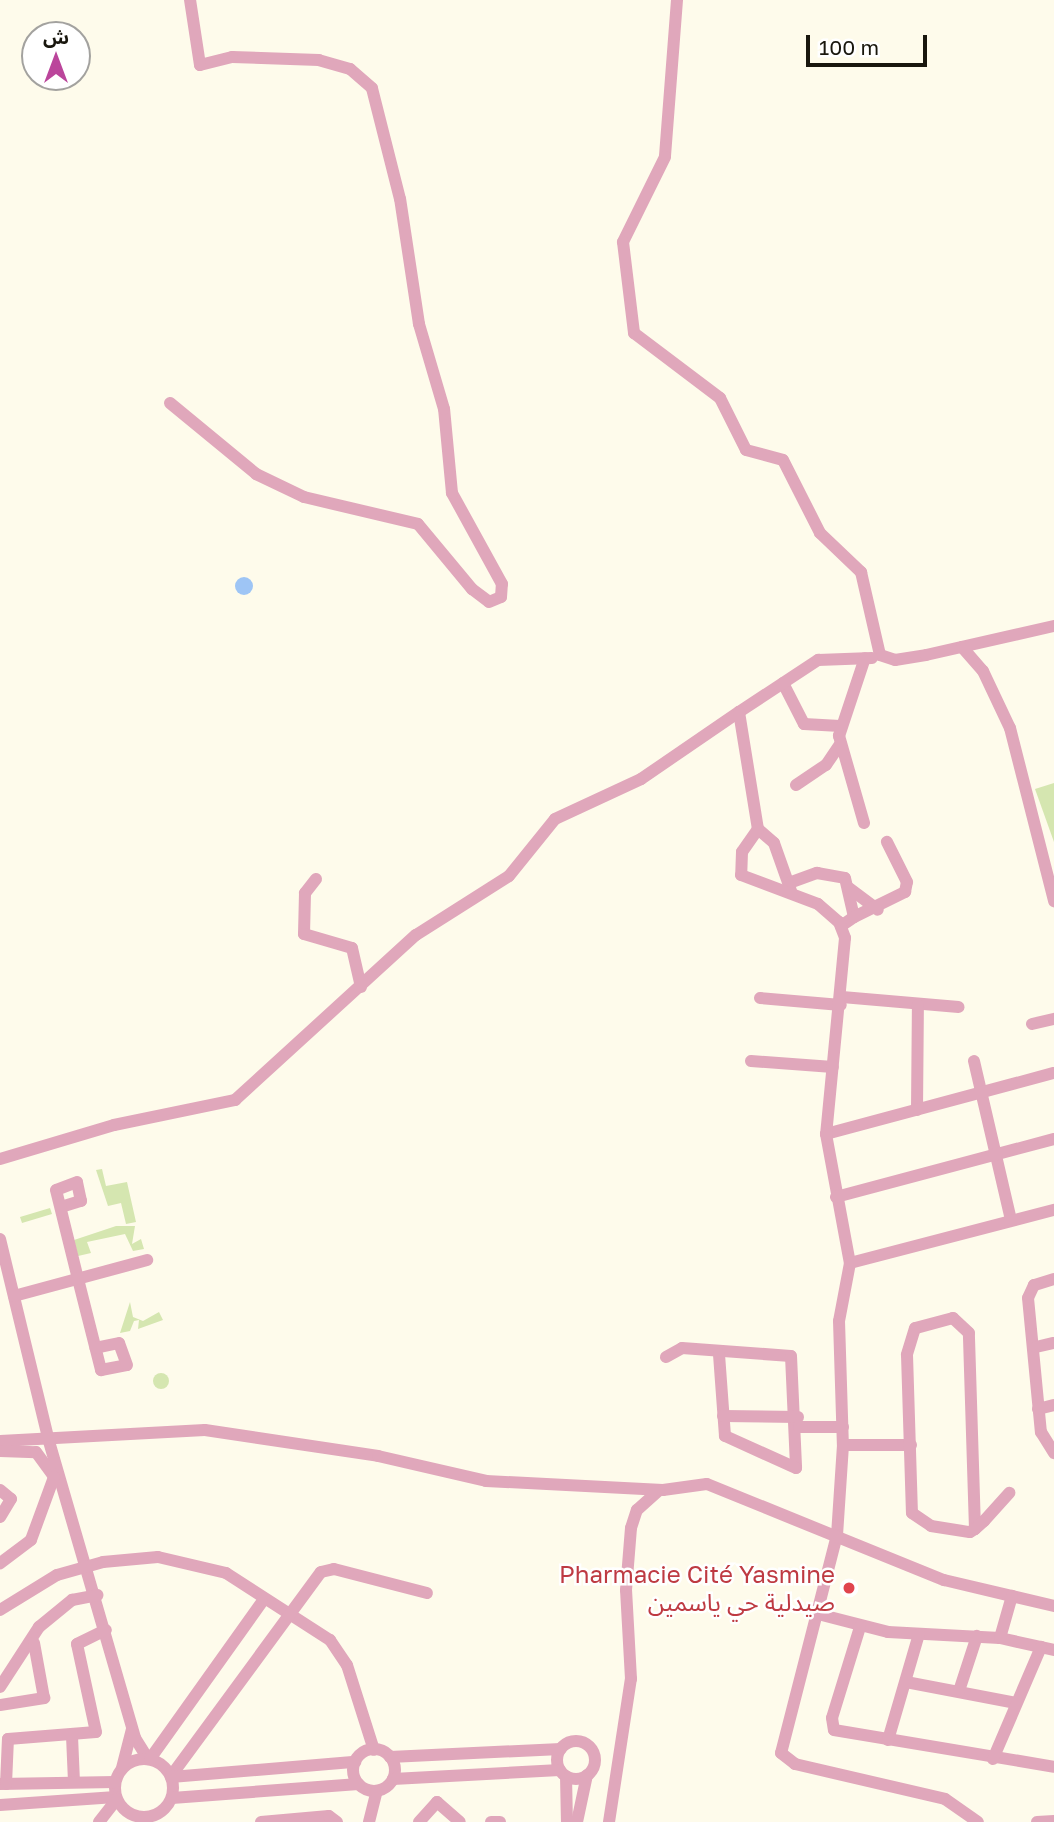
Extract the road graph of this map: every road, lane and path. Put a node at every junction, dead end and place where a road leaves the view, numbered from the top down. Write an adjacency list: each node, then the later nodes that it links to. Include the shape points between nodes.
1 (190, 0): 3 (street, via 200,65 232,57 319,60 350,69 372,88 397,186 419,324 444,410 452,492 502,584 501,597 489,602 472,589 432,533 418,524 292,492 256,474)
2 (677, 0): 7 (street, via 665,157 622,242 629,324 640,340 720,398 746,450 783,460 820,533 861,572 876,652)
3 (170, 403)
4 (1054, 626): 5 (street)
5 (962, 647): 7 (street); 19 (street, via 983,671 1010,728)
6 (865, 658): 7 (street); 8 (street, via 828,656); 10 (street)
7 (884, 658)
8 (783, 682): 9 (street); 10 (street, via 804,724)
9 (739, 712): 14 (street); 23 (street, via 641,779 555,819 509,876 416,935)
10 (840, 726): 11 (street)
11 (840, 744): 12 (street, via 826,765); 13 (street)
12 (796, 785)
13 (863, 822)
14 (758, 829): 17 (street, via 774,843); 17 (street, via 742,852 741,875)
15 (887, 842): 20 (street, via 907,887)
16 (316, 879): 23 (street, via 305,893 304,934 352,948)
17 (790, 887): 18 (street, via 830,873 845,878); 22 (street, via 818,904)
18 (849, 888): 20 (street); 21 (street)
19 (1054, 901)
20 (878, 910): 21 (street)
21 (854, 917): 22 (street)
22 (841, 926): 25 (street)
23 (361, 987): 39 (street, via 285,1061 226,1105 150,1116)
24 (760, 998): 25 (street)
25 (841, 1001): 26 (street); 32 (street)
26 (918, 1004): 27 (street); 35 (street)
27 (959, 1007)
28 (1054, 1019): 29 (street)
29 (1032, 1024)
30 (751, 1061): 32 (street)
31 (974, 1061): 34 (street)
32 (833, 1067): 36 (street)
33 (1054, 1073): 34 (street)
34 (982, 1092): 35 (street); 38 (street)
35 (917, 1111): 36 (street)
36 (826, 1135): 40 (street)
37 (1054, 1139): 38 (street)
38 (996, 1154): 40 (street); 43 (street)
39 (0, 1159)
40 (836, 1197): 46 (street)
41 (61, 1207): 47 (street)
42 (1054, 1210): 43 (street)
43 (1011, 1220): 46 (street)
44 (0, 1239): 49 (street)
45 (147, 1260): 47 (street)
46 (850, 1262): 59 (street, via 839,1321)
47 (78, 1279): 49 (street); 52 (street)
48 (1054, 1279): 51 (street, via 1029,1292)
49 (15, 1296): 60 (street)
50 (1054, 1343): 51 (street)
51 (1036, 1347): 56 (street)
52 (96, 1348)
53 (719, 1354): 54 (street, via 682,1348); 57 (street); 58 (street, via 791,1356)
54 (666, 1357)
55 (1054, 1405): 56 (street)
56 (1038, 1409): 65 (street, via 1041,1432)
57 (723, 1416): 58 (street); 58 (street, via 729,1441 793,1468 799,1461)
58 (798, 1422): 59 (street)
59 (843, 1427): 62 (street)
60 (48, 1438): 61 (street); 67 (street, via 159,1430 244,1433 486,1482); 73 (street)
61 (0, 1440)
62 (843, 1445): 63 (street); 71 (street)
63 (911, 1445): 70 (street, via 914,1517 943,1529); 70 (street, via 908,1338 915,1328 958,1319 966,1325 970,1343)
64 (0, 1451): 72 (street, via 36,1452 54,1478 31,1539)
65 (1054, 1453)
66 (0, 1490): 69 (street, via 11,1499)
67 (659, 1490): 71 (street, via 717,1487); 104 (street, via 637,1510 631,1528 626,1590 631,1679)
68 (1009, 1493): 70 (street)
69 (0, 1517)
70 (975, 1530)
71 (837, 1535): 76 (street, via 944,1580); 80 (street)
72 (0, 1563)
73 (89, 1565): 75 (street); 77 (street, via 138,1557 183,1561 237,1578); 79 (street, via 41,1582)
74 (427, 1593): 81 (street, via 329,1569)
75 (97, 1595): 83 (street); 87 (street, via 72,1600 39,1627)
76 (1012, 1596): 78 (street); 86 (street)
77 (262, 1602): 81 (street); 100 (street)
78 (1054, 1606)
79 (0, 1610)
80 (818, 1614): 82 (street); 133 (street, via 781,1745 783,1760 945,1799)
81 (286, 1615): 98 (street, via 326,1637 347,1665); 109 (street)
82 (860, 1627): 84 (street); 96 (street, via 831,1724 840,1732)
83 (106, 1630): 94 (street); 95 (street, via 77,1643 97,1729)
84 (919, 1634): 85 (street); 89 (street)
85 (977, 1636): 86 (street); 91 (street)
86 (1000, 1638): 88 (street)
87 (34, 1643): 90 (street); 93 (street, via 44,1698)
88 (1047, 1648): 92 (street)
89 (906, 1682): 91 (street); 96 (street)
90 (0, 1687)
91 (959, 1691): 92 (street)
92 (1016, 1703): 102 (street)
93 (0, 1705)
94 (132, 1728): 100 (street); 106 (street)
95 (72, 1736): 111 (street); 113 (street, via 8,1739)
96 (888, 1740): 102 (street)
97 (561, 1749): 99 (street); 101 (street, via 582,1742); 107 (street)
98 (374, 1750): 99 (street); 103 (street)
99 (390, 1757): 110 (street)
100 (149, 1759): 106 (street); 109 (street)
101 (595, 1759): 104 (street); 108 (street)
102 (993, 1759): 105 (street)
103 (355, 1762): 109 (street); 114 (street)
104 (614, 1763): 132 (street)
105 (1054, 1767)
106 (122, 1768): 112 (street)
107 (563, 1773): 108 (street); 110 (street); 130 (street)
108 (587, 1775): 131 (street)
109 (171, 1777): 117 (street)
110 (393, 1779): 115 (street)
111 (74, 1782): 112 (street); 113 (street)
112 (115, 1782): 116 (street)
113 (3, 1784)
114 (358, 1784): 115 (street); 117 (street)
115 (377, 1791): 125 (street)
116 (116, 1798): 118 (street); 120 (street); 122 (street)
117 (172, 1798): 119 (street)
118 (0, 1805)
119 (160, 1817): 120 (street)
120 (142, 1820)
121 (1054, 1821): 134 (street)
122 (99, 1822)
123 (261, 1822): 124 (street, via 329,1816)
124 (337, 1822)
125 (369, 1822)
126 (419, 1822): 127 (street, via 440,1802)
127 (460, 1822)
128 (491, 1822): 129 (street)
129 (500, 1822)
130 (567, 1822)
131 (577, 1822)
132 (609, 1822)
133 (978, 1822)
134 (1037, 1822)

